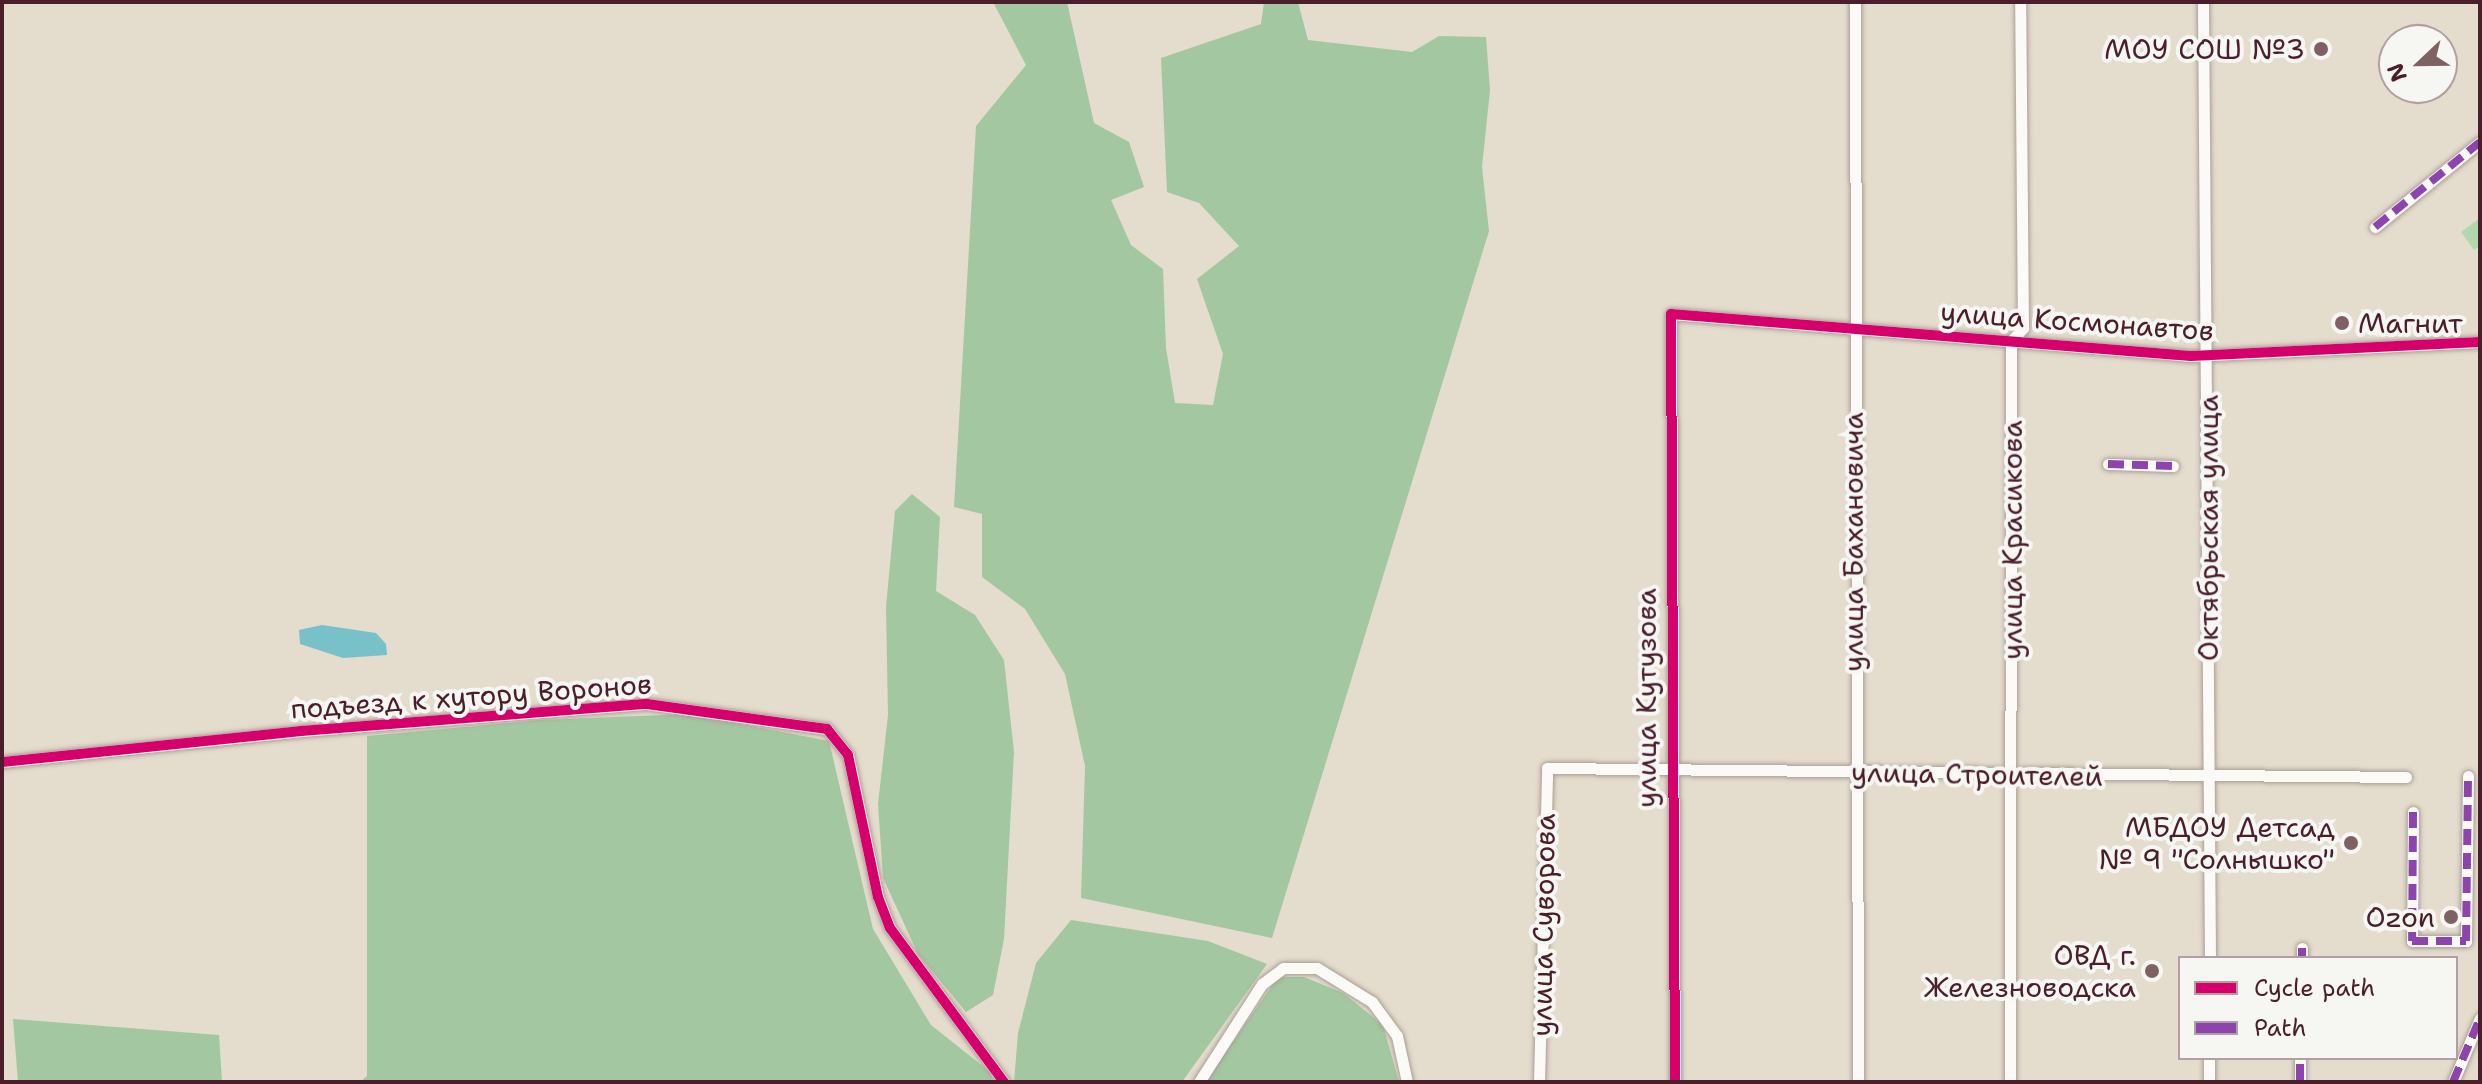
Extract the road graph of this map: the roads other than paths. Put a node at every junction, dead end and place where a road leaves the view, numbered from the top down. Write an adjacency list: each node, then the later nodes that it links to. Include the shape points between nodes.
1 (1855, 2): 7 (street, улица Бахановича)
2 (2020, 2): 8 (street, улица Красикова, via 2023,328)
3 (2203, 2): 10 (street, Октябрьская улица)
4 (2480, 142): 5 (street)
5 (2375, 227)
6 (1671, 314): 7 (street, улица Космонавтов); 15 (street, улица Кутузова)
7 (1852, 331): 8 (street, улица Космонавтов); 16 (street, улица Бахановича)
8 (2011, 341): 10 (street, улица Космонавтов); 17 (street, улица Красикова)
9 (2480, 342): 10 (street, улица Космонавтов)
10 (2207, 356): 20 (street, Октябрьская улица)
11 (2108, 464): 12 (street)
12 (2173, 466)
13 (2, 762): 28 (street, подъезд к хутору Воронов, via 647,704 827,729 848,755 878,897 890,928)
14 (1547, 768): 15 (street, улица Строителей); 31 (street, улица Суворова)
15 (1669, 769): 16 (street, улица Строителей); 32 (street, улица Кутузова)
16 (1855, 771): 17 (street, улица Строителей); 33 (street, улица Бахановича)
17 (2013, 776): 20 (street, улица Строителей); 34 (street, улица Красикова)
18 (2468, 776): 21 (street, via 2466,941 2412,941)
19 (2406, 777): 20 (street, улица Строителей)
20 (2210, 779): 22 (street, Октябрьская улица)
21 (2413, 812)
22 (2210, 956)
23 (2480, 1018): 24 (street)
24 (2476, 1037): 36 (street)
25 (2209, 1060): 35 (street)
26 (2300, 1060): 27 (street)
27 (2298, 1075)
28 (1004, 1082)
29 (1199, 1082): 30 (street, via 1262,984 1283,968 1317,968 1372,1002 1397,1036)
30 (1407, 1082)
31 (1539, 1082)
32 (1675, 1082)
33 (1858, 1082)
34 (2010, 1082)
35 (2209, 1082)
36 (2453, 1082)

